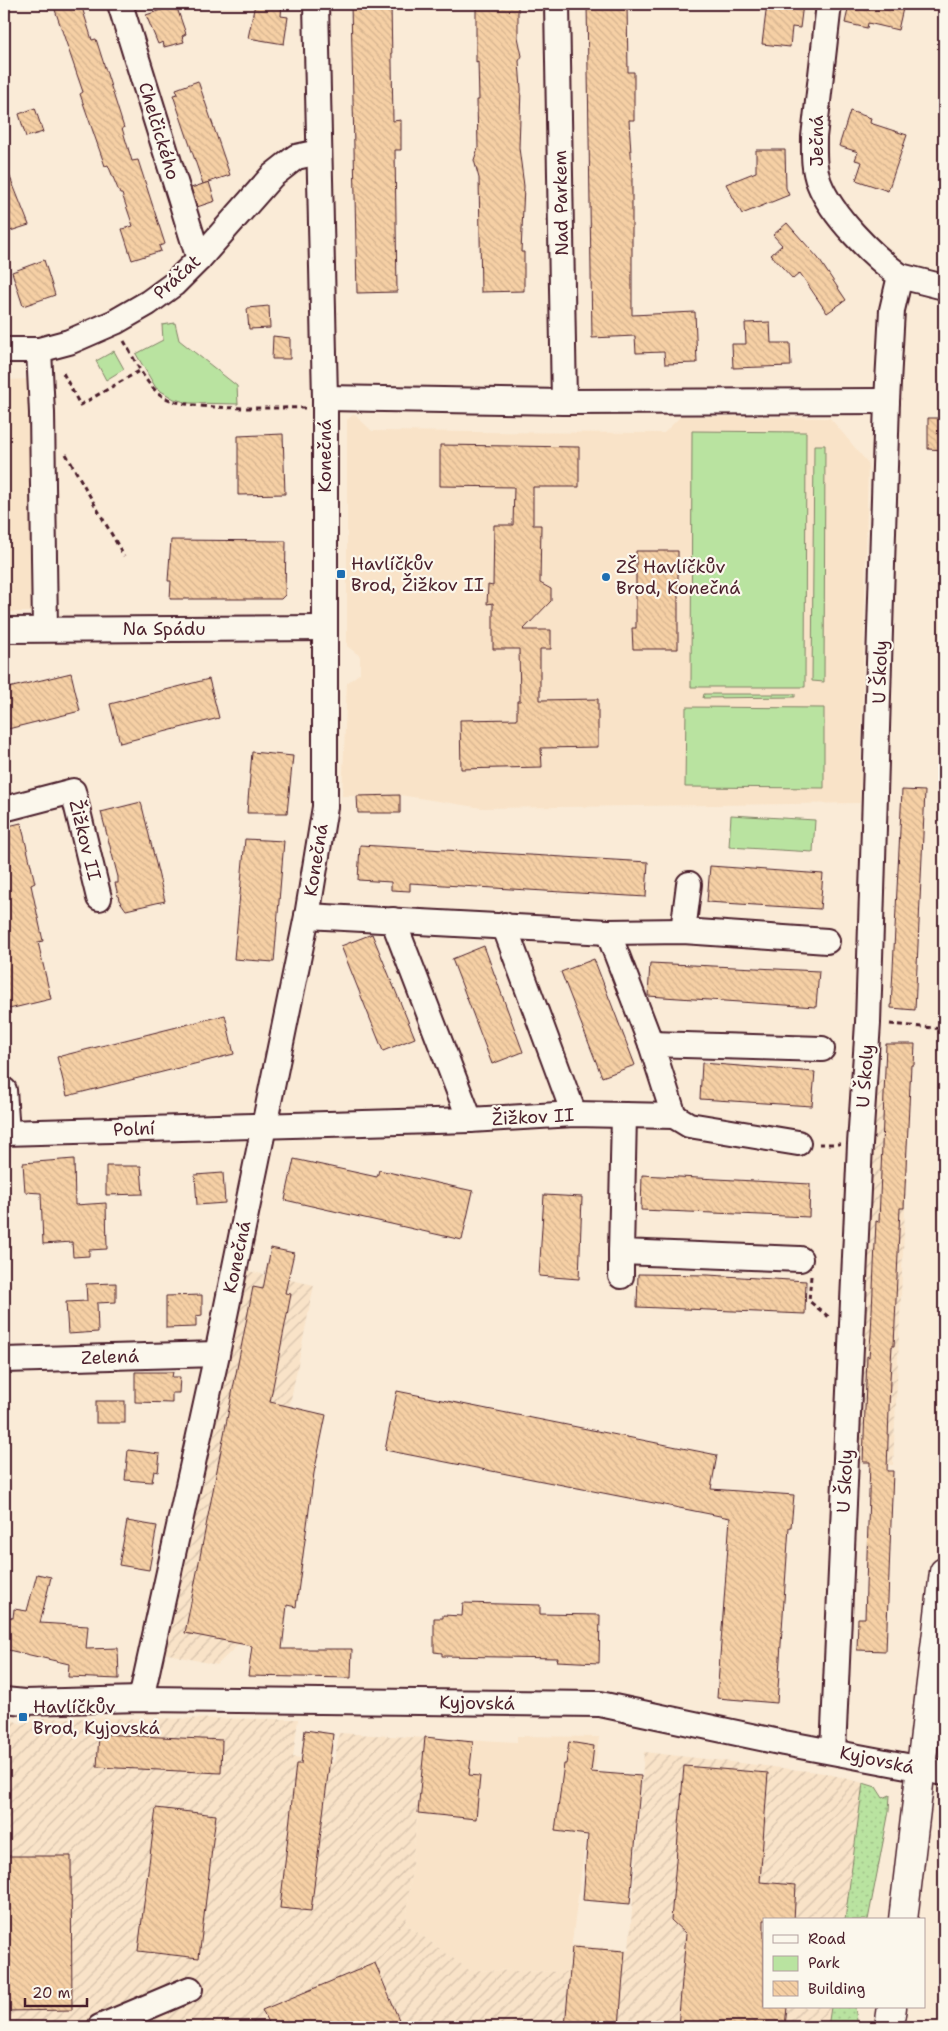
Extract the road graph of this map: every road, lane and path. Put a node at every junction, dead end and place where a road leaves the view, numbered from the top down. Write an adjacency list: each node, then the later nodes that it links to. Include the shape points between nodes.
1 (120, 4): 6 (street, Chelčického)
2 (316, 4): 5 (street, Konečná)
3 (558, 4): 14 (street, Nad Parkem)
4 (828, 4): 7 (street, Ječná, via 814,137 819,182 827,199 859,238)
5 (319, 152): 6 (street, Práčat, via 296,157 272,176); 15 (street, Konečná)
6 (199, 259): 10 (street, Práčat, via 148,304 69,342)
7 (900, 276): 8 (street, Ječná); 13 (street, via 892,310)
8 (944, 287)
9 (124, 339): 12 (path)
10 (44, 348): 11 (street, Práčat); 12 (path, via 80,405); 19 (street)
11 (4, 350)
12 (141, 370): 15 (path, via 164,397 188,405)
13 (887, 401): 14 (street); 30 (street, U Školy)
14 (564, 402): 15 (street)
15 (325, 403): 18 (street, Konečná)
16 (61, 446): 17 (path)
17 (124, 556)
18 (325, 628): 19 (street, Na Spádu); 24 (street, Konečná, via 325,807)
19 (44, 629): 20 (street, Na Spádu)
20 (4, 630)
21 (4, 808): 23 (street, Žižkov II, via 73,791)
22 (689, 884): 27 (street)
23 (99, 898)
24 (307, 916): 25 (street); 39 (street, Konečná)
25 (393, 920): 26 (street); 38 (street)
26 (504, 925): 28 (street); 35 (street)
27 (684, 931): 28 (street); 29 (street)
28 (608, 932): 32 (street)
29 (827, 941)
30 (868, 1023): 31 (path); 42 (street, U Školy)
31 (944, 1029)
32 (651, 1044): 33 (street); 37 (street)
33 (822, 1049)
34 (4, 1090): 40 (street)
35 (574, 1114): 36 (street, Žižkov II); 38 (street, Žižkov II)
36 (624, 1116): 37 (street, Žižkov II); 43 (street)
37 (674, 1116): 41 (street, Žižkov II, via 689,1125)
38 (470, 1120): 39 (street, Žižkov II)
39 (264, 1126): 40 (street, Polní); 47 (street, Konečná)
40 (5, 1133)
41 (798, 1143): 42 (path)
42 (860, 1144): 46 (street, U Školy)
43 (621, 1252): 44 (street); 45 (street)
44 (800, 1259): 46 (path, via 811,1277 810,1301)
45 (621, 1276)
46 (852, 1337): 52 (street, U Školy)
47 (217, 1354): 48 (street, Zelená); 50 (street, Konečná)
48 (4, 1360)
49 (944, 1572): 53 (main road)
50 (141, 1699): 51 (street, Kyjovská); 52 (street, Kyjovská, via 600,1704)
51 (4, 1700)
52 (833, 1751): 53 (street, Kyjovská)
53 (933, 1771): 54 (main road)
54 (903, 1918)
55 (190, 1989): 57 (street)
56 (892, 2008): 58 (main road)
57 (100, 2027)
58 (889, 2027)

